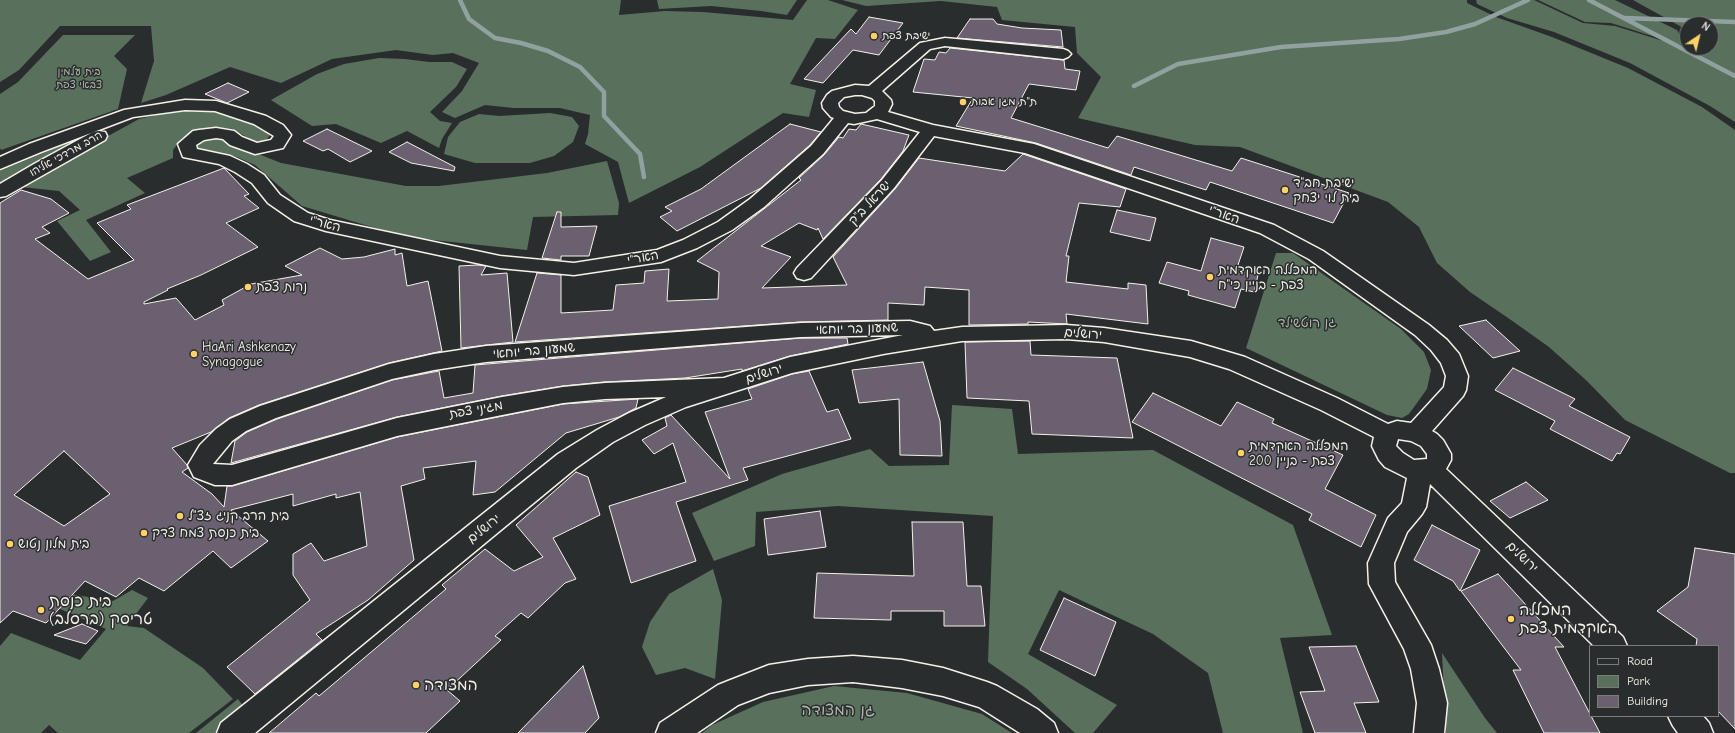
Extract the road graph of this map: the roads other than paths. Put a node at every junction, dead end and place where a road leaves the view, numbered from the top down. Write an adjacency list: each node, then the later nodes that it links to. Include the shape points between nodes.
1 (1063, 54): 2 (street, via 935,43 925,46)
2 (872, 92): 4 (street, via 884,104); 5 (street, via 855,90 838,94 833,98 831,108)
3 (130, 114): 5 (street, האר"י, via 185,105 216,106 260,120 277,129 284,135 277,144 255,149 228,135 199,135 188,144 189,153 224,160 241,168 258,179 274,199 309,221 500,262 574,269 661,256 724,226 757,203 793,172); 7 (street, האר"י); 8 (street, הרב מרדכי אליהו, via 117,126)
4 (877, 114): 5 (street, via 863,118); 6 (street, האר"י)
5 (844, 117)
6 (930, 130): 9 (street, ישראל ב"ק, via 888,184); 12 (street, האר"י, via 1028,148 1076,163 1267,229 1316,255 1422,330 1451,360 1457,376 1456,390)
7 (0, 164)
8 (0, 192)
9 (804, 273)
10 (927, 339): 11 (street, ירושלים, via 790,365); 13 (street, ירושלים, via 989,333 1066,332 1104,335 1192,349 1280,381); 15 (street, שמעון בר יוחאי, via 922,331 910,328 801,330 486,354 434,362 389,372 327,391 238,425 224,435 200,465 203,470 215,475)
11 (727, 386): 15 (street, מגיני צפת, via 605,391 563,395 502,406 397,427); 18 (street, ירושלים, via 637,419 567,461)
12 (1416, 433): 13 (street, via 1398,430); 14 (street, via 1429,440 1439,454 1436,466)
13 (1388, 434): 14 (street, via 1384,440 1387,453 1410,469)
14 (1425, 470): 16 (street, ירושלים); 21 (street, via 1413,507 1397,526 1381,563 1382,584 1417,645 1425,669 1432,703)
15 (232, 476)
16 (1612, 645)
17 (1684, 717): 22 (street)
18 (232, 733)
19 (671, 733): 20 (street, via 728,695 769,679 808,672 853,669 902,674 987,696 1026,719)
20 (1043, 733)
21 (1429, 733)
22 (1698, 733)

